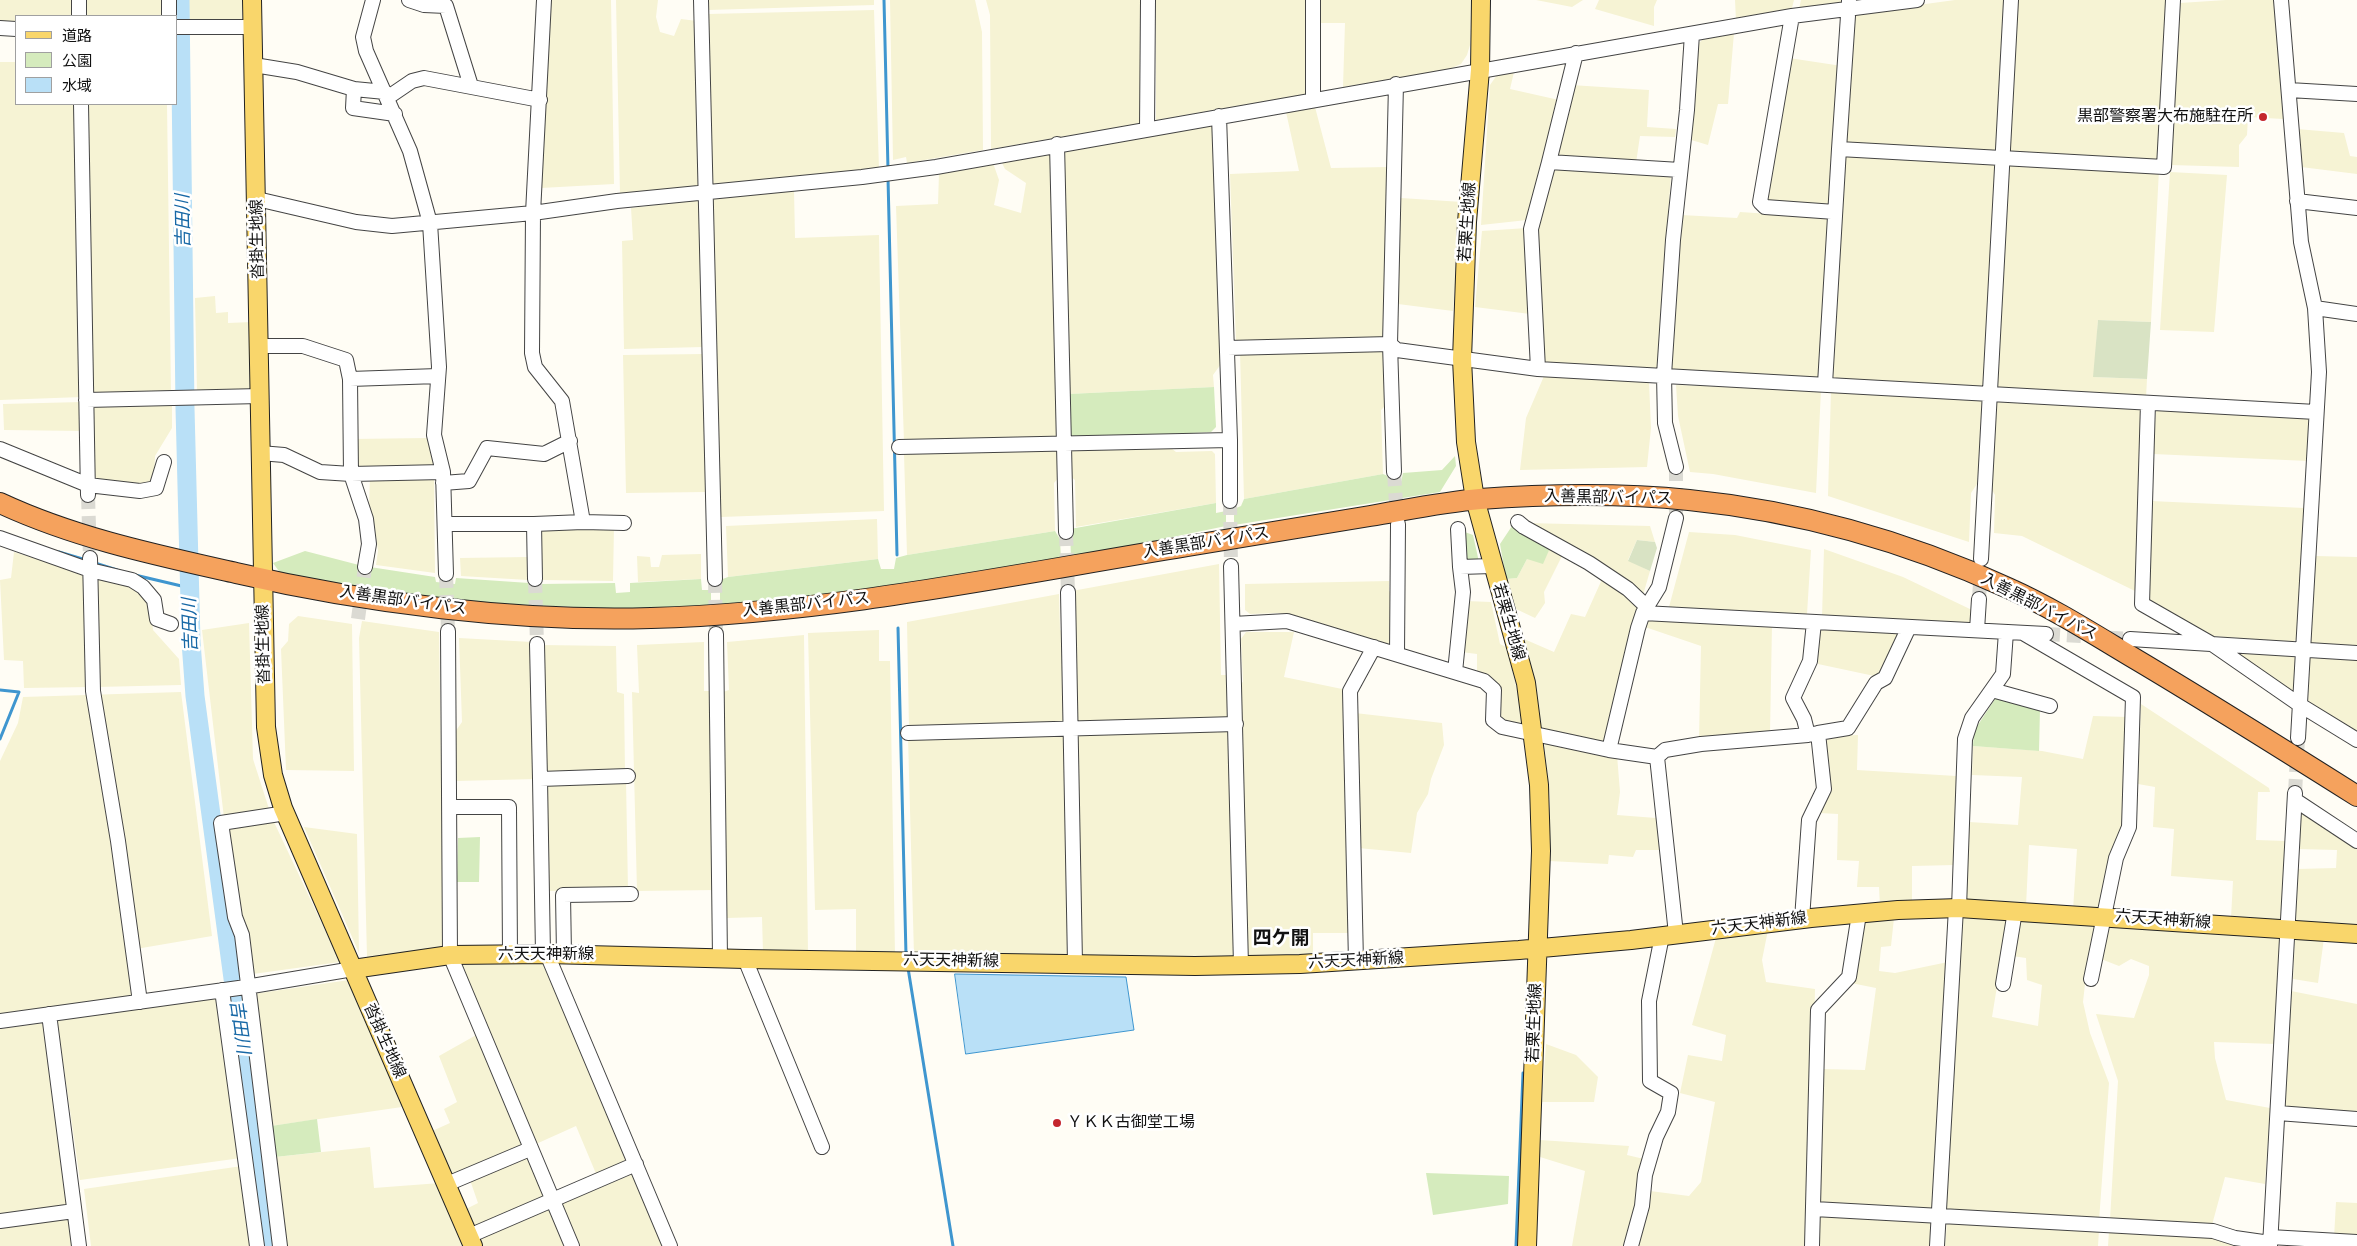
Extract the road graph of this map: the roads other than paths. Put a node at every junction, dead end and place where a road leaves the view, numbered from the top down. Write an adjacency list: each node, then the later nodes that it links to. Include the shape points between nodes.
1 (79, 0): 17 (street)
2 (169, 0): 18 (street)
3 (252, 0): 21 (main road, 沓掛生地線)
4 (374, 0): 33 (street, via 363,37)
5 (410, 0): 15 (street, via 424,5)
6 (544, 0): 35 (street)
7 (701, 0): 45 (street)
8 (1148, 0): 39 (street)
9 (1313, 0): 34 (street)
10 (1481, 0): 27 (main road, 若栗生地線)
11 (1917, 0): 16 (street)
12 (2011, 0): 42 (street)
13 (2173, 0): 42 (street, via 2164,167)
14 (2281, 0): 31 (street)
15 (446, 3): 29 (street)
16 (1849, 5): 19 (street); 41 (street)
17 (79, 15)
18 (169, 15)
19 (1792, 16): 24 (street); 49 (street, via 1760,202 1765,207)
20 (182, 27): 21 (street)
21 (253, 27): 26 (main road, 沓掛生地線)
22 (0, 28): 23 (street)
23 (15, 29)
24 (1692, 34): 25 (street); 44 (street)
25 (1576, 53): 27 (street); 43 (street)
26 (254, 65): 30 (street, via 297,72); 46 (main road, 沓掛生地線)
27 (1480, 70): 28 (street); 57 (main road, 若栗生地線, via 1467,222)
28 (1396, 84): 34 (street); 54 (street)
29 (471, 86): 33 (street, via 424,78); 35 (street)
30 (354, 89): 33 (street); 37 (street, via 353,108)
31 (2289, 90): 32 (street); 47 (street)
32 (2357, 94)
33 (386, 95): 37 (street)
34 (1313, 99): 38 (street)
35 (540, 100): 50 (street)
36 (81, 105): 65 (street)
37 (395, 114): 51 (street, via 410,151)
38 (1219, 116): 39 (street); 56 (street)
39 (1148, 129): 40 (street)
40 (1057, 144): 45 (street, via 936,167); 70 (street)
41 (1839, 149): 42 (street); 49 (street)
42 (2003, 159): 63 (street)
43 (1549, 162): 44 (street); 58 (street, via 1531,229)
44 (1680, 170): 59 (street, via 1672,240)
45 (706, 193): 50 (street); 101 (street)
46 (257, 199): 51 (street, via 356,222 392,226); 55 (main road, 沓掛生地線)
47 (2298, 201): 48 (street); 52 (street, via 2301,242)
48 (2357, 208)
49 (1835, 212): 62 (street)
50 (533, 213): 51 (street); 69 (street, via 532,353 535,367 562,401)
51 (430, 223): 60 (street)
52 (2315, 308): 53 (street); 67 (street, via 2319,372)
53 (2357, 314)
54 (1390, 344): 56 (street); 57 (street, via 1398,350); 76 (street)
55 (260, 346): 61 (street, via 303,346 346,360); 64 (main road, 沓掛生地線)
56 (1227, 348): 68 (street)
57 (1462, 359): 58 (street); 80 (main road, 若栗生地線, via 1466,442)
58 (1538, 369): 59 (street)
59 (1664, 375): 62 (street); 75 (street, via 1665,423)
60 (438, 376): 61 (street); 78 (street, via 434,435)
61 (350, 379): 77 (street)
62 (1825, 384): 63 (street)
63 (1991, 394): 66 (street); 93 (street)
64 (260, 396): 65 (street); 73 (main road, 沓掛生地線)
65 (86, 400): 79 (street)
66 (2148, 403): 67 (street); 118 (street, via 2142,604)
67 (2316, 412): 120 (street)
68 (1230, 440): 70 (street); 81 (street)
69 (570, 441): 78 (street, via 544,454 488,448 468,481); 84 (street)
70 (1064, 444): 71 (street); 91 (street)
71 (899, 447)
72 (0, 449): 79 (street)
73 (260, 453): 77 (street, via 284,455 320,472); 102 (main road, 沓掛生地線)
74 (164, 462): 79 (street, via 156,488 148,491)
75 (1676, 467)
76 (1394, 472)
77 (352, 474): 78 (street); 97 (street, via 366,519 369,544)
78 (443, 478): 87 (street)
79 (88, 490)
80 (1475, 499): 96 (main road, 若栗生地線); 102 (highway, 入善黒部バイパス, via 862,600 734,613 649,618 477,612); 138 (highway, 入善黒部バイパス, via 1588,496 1688,499 1856,530 1950,563 2013,590 2233,717)
81 (1230, 501)
82 (5, 506): 102 (highway, 入善黒部バイパス, via 54,526 149,554)
83 (1676, 518): 105 (street, via 1660,586)
84 (583, 522): 86 (street); 88 (street)
85 (1518, 522): 105 (street, via 1608,574)
86 (624, 523)
87 (445, 524): 88 (street); 99 (street)
88 (534, 524): 100 (street)
89 (1398, 524): 122 (street)
90 (1458, 530): 98 (street)
91 (1066, 532)
92 (0, 538): 94 (street)
93 (1981, 559)
94 (90, 564): 107 (street, via 143,587 154,600 158,619); 165 (street, via 93,691)
95 (1231, 566): 108 (street)
96 (1492, 566): 98 (street); 130 (main road, 若栗生地線, via 1526,683)
97 (365, 567)
98 (1460, 567): 123 (street, via 1463,592)
99 (446, 574)
100 (535, 579)
101 (715, 579)
102 (262, 580): 140 (main road, 沓掛生地線, via 266,728 273,775)
103 (1068, 592): 128 (street)
104 (1979, 599): 110 (street)
105 (1645, 610): 106 (street); 134 (street)
106 (1814, 622): 109 (street); 131 (street, via 1810,661 1794,698)
107 (171, 624)
108 (1233, 624): 119 (street, via 1286,621); 127 (street)
109 (1909, 627): 110 (street); 131 (street, via 1885,678 1876,683 1848,728)
110 (1977, 630): 112 (street)
111 (448, 632): 139 (street)
112 (2006, 632): 113 (street); 124 (street, via 2003,674)
113 (2023, 633): 115 (street); 146 (street, via 2133,697 2129,828 2116,858)
114 (716, 634): 155 (street)
115 (2046, 634)
116 (2130, 639): 118 (street)
117 (537, 644): 137 (street)
118 (2212, 644): 120 (street); 125 (street)
119 (1374, 647): 122 (street); 158 (street, via 1350,691)
120 (2304, 650): 121 (street); 125 (street)
121 (2357, 653)
122 (1397, 654): 123 (street)
123 (1455, 672): 130 (street, via 1484,681 1494,690 1493,720 1502,727)
124 (1992, 690): 126 (street); 143 (street, via 1972,718 1965,739)
125 (2300, 705): 132 (street); 133 (street)
126 (2050, 706)
127 (1236, 724): 128 (street); 159 (street)
128 (1070, 728): 129 (street); 157 (street)
129 (908, 733)
130 (1533, 734): 134 (street); 151 (main road, 若栗生地線, via 1539,785 1541,851)
131 (1813, 734): 135 (street, via 1701,744 1664,750); 147 (street, via 1824,789 1809,820)
132 (2298, 738)
133 (2357, 740)
134 (1609, 750): 135 (street)
135 (1657, 757): 150 (street)
136 (628, 776): 137 (street)
137 (540, 779): 153 (street)
138 (2357, 796)
139 (450, 808): 152 (street, via 509,807); 154 (street)
140 (286, 813): 160 (main road, 沓掛生地線); 163 (street, via 221,823 235,917 242,935)
141 (2357, 841): 148 (street, via 2295,797)
142 (631, 894): 153 (street, via 563,895)
143 (1957, 908): 144 (main road, 六天天神新線); 145 (main road, 六天天神新線); 177 (street)
144 (2014, 911): 146 (main road, 六天天神新線); 162 (street)
145 (1859, 914): 147 (main road, 六天天神新線); 175 (street, via 1849,977 1818,1010)
146 (2104, 917): 148 (main road, 六天天神新線); 161 (street)
147 (1802, 920): 150 (main road, 六天天神新線)
148 (2288, 928): 149 (main road, 六天天神新線); 168 (street)
149 (2357, 934)
150 (1669, 935): 151 (main road, 六天天神新線); 188 (street, via 1649,1000 1650,1081 1672,1093 1644,1175 1642,1206)
151 (1537, 949): 158 (main road, 六天天神新線); 187 (main road, 若栗生地線)
152 (510, 954): 153 (main road, 六天天神新線); 154 (main road, 六天天神新線)
153 (551, 954): 155 (main road, 六天天神新線); 172 (street)
154 (450, 955): 160 (main road, 六天天神新線); 171 (street)
155 (720, 958): 156 (main road, 六天天神新線)
156 (745, 959): 157 (main road, 六天天神新線); 170 (street)
157 (1075, 962): 159 (main road, 六天天神新線)
158 (1356, 962): 159 (main road, 六天天神新線)
159 (1241, 965)
160 (353, 969): 163 (street); 173 (main road, 沓掛生地線)
161 (2090, 979)
162 (2003, 984)
163 (246, 986): 164 (street); 184 (street)
164 (223, 990): 165 (street); 183 (street)
165 (140, 1002): 166 (street)
166 (48, 1014): 167 (street); 176 (street)
167 (0, 1021)
168 (2278, 1113): 169 (street); 180 (street)
169 (2357, 1119)
170 (822, 1147)
171 (530, 1149): 173 (street); 174 (street)
172 (636, 1164): 174 (street); 186 (street)
173 (447, 1184): 179 (main road, 沓掛生地線)
174 (552, 1200): 179 (street); 185 (street)
175 (1814, 1209): 177 (street); 189 (street)
176 (74, 1211): 178 (street); 182 (street)
177 (1938, 1217): 180 (street, via 2213,1231 2235,1238); 190 (street)
178 (0, 1221)
179 (471, 1241)
180 (2270, 1242): 181 (street)
181 (2357, 1242)
182 (79, 1246)
183 (257, 1246)
184 (280, 1246)
185 (572, 1246)
186 (670, 1246)
187 (1527, 1246)
188 (1632, 1246)
189 (1812, 1246)
190 (1936, 1246)

